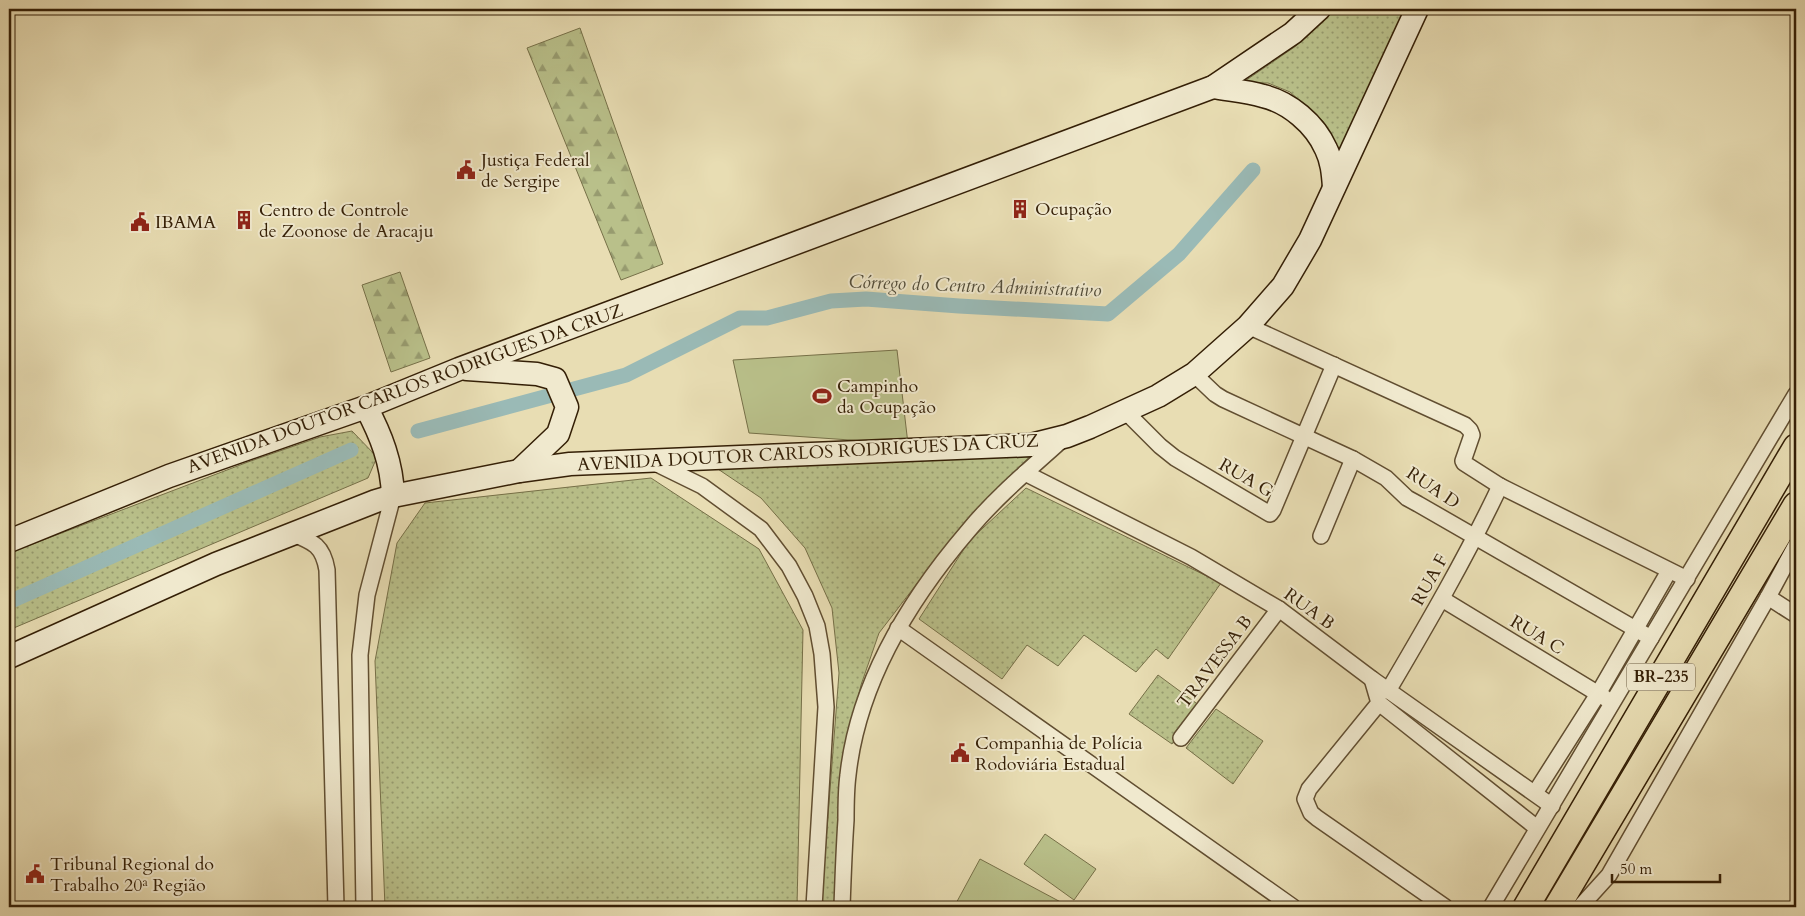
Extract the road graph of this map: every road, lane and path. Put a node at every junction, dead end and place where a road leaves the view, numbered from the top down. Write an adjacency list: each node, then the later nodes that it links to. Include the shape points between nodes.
1 (1319, 9): 3 (main road, AVENIDA DOUTOR CARLOS RODRIGUES DA CRUZ, via 1293,33)
2 (1417, 9): 4 (main road, AVENIDA DOUTOR CARLOS RODRIGUES DA CRUZ)
3 (1213, 87): 4 (main road, via 1264,96 1289,106 1306,121 1326,148); 7 (main road, AVENIDA DOUTOR CARLOS RODRIGUES DA CRUZ)
4 (1334, 187): 5 (main road, AVENIDA DOUTOR CARLOS RODRIGUES DA CRUZ, via 1292,273)
5 (1248, 326): 6 (street); 8 (main road, AVENIDA DOUTOR CARLOS RODRIGUES DA CRUZ)
6 (1334, 365): 13 (street, RUA G); 19 (street, via 1468,427 1472,435 1463,462)
7 (459, 369): 10 (main road, AVENIDA DOUTOR CARLOS RODRIGUES DA CRUZ); 17 (main road, via 537,374 555,379 567,407 558,434)
8 (1194, 374): 11 (main road, AVENIDA DOUTOR CARLOS RODRIGUES DA CRUZ); 13 (street, RUA D, via 1223,399)
9 (1796, 394): 28 (street)
10 (366, 407): 20 (main road, via 384,445); 25 (main road, AVENIDA DOUTOR CARLOS RODRIGUES DA CRUZ, via 169,476)
11 (1125, 411): 12 (main road, AVENIDA DOUTOR CARLOS RODRIGUES DA CRUZ); 13 (street, RUA G, via 1175,458 1268,514 1273,510)
12 (1066, 436): 16 (main road, AVENIDA DOUTOR CARLOS RODRIGUES DA CRUZ, via 1031,444); 18 (street)
13 (1303, 436): 15 (street, RUA D)
14 (1796, 447): 53 (main road, BR-235)
15 (1354, 459): 23 (street); 24 (street, RUA D, via 1386,478 1411,500)
16 (649, 460): 17 (main road, AVENIDA DOUTOR CARLOS RODRIGUES DA CRUZ, via 570,464); 48 (street, via 702,486 760,530 789,566 817,626 826,707)
17 (519, 471): 20 (main road, AVENIDA DOUTOR CARLOS RODRIGUES DA CRUZ)
18 (1025, 473): 31 (street, RUA B, via 1191,557); 33 (street, via 969,530 928,581)
19 (1500, 486): 24 (street, RUA F); 27 (street)
20 (393, 496): 22 (main road, AVENIDA DOUTOR CARLOS RODRIGUES DA CRUZ); 47 (street, via 367,595 360,655)
21 (1796, 505): 54 (main road, BR-235)
22 (292, 534): 36 (main road, AVENIDA DOUTOR CARLOS RODRIGUES DA CRUZ, via 216,564); 46 (street, via 310,540 318,547 327,570)
23 (1321, 536)
24 (1476, 537): 30 (street, RUA F); 34 (street, RUA D)
25 (9, 541)
26 (1796, 545): 29 (street)
27 (1669, 570): 28 (street); 34 (street)
28 (1687, 579): 35 (street)
29 (1768, 597): 32 (street); 55 (street, via 1608,875)
30 (1442, 599): 38 (street, RUA F); 39 (street, RUA C)
31 (1279, 609): 37 (street, RUA B); 42 (street, TRAVESSA B)
32 (1796, 615)
33 (898, 628): 49 (street, via 863,706 854,741 848,775); 50 (street)
34 (1636, 629): 35 (street, RUA D); 39 (street)
35 (1650, 638): 41 (street)
36 (9, 657)
37 (1372, 679): 38 (street, RUA B); 40 (street)
38 (1388, 691): 43 (street, RUA B)
39 (1598, 694): 41 (street, RUA C); 43 (street)
40 (1379, 703): 45 (street); 51 (street, via 1309,789 1305,799 1317,818)
41 (1612, 703): 44 (street)
42 (1181, 738)
43 (1535, 793): 44 (street, RUA B)
44 (1552, 806): 45 (street)
45 (1537, 828): 52 (street)
46 (336, 907)
47 (364, 907)
48 (814, 907)
49 (842, 907)
50 (1293, 907)
51 (1444, 907)
52 (1491, 907)
53 (1526, 907)
54 (1557, 907)
55 (1580, 907)

